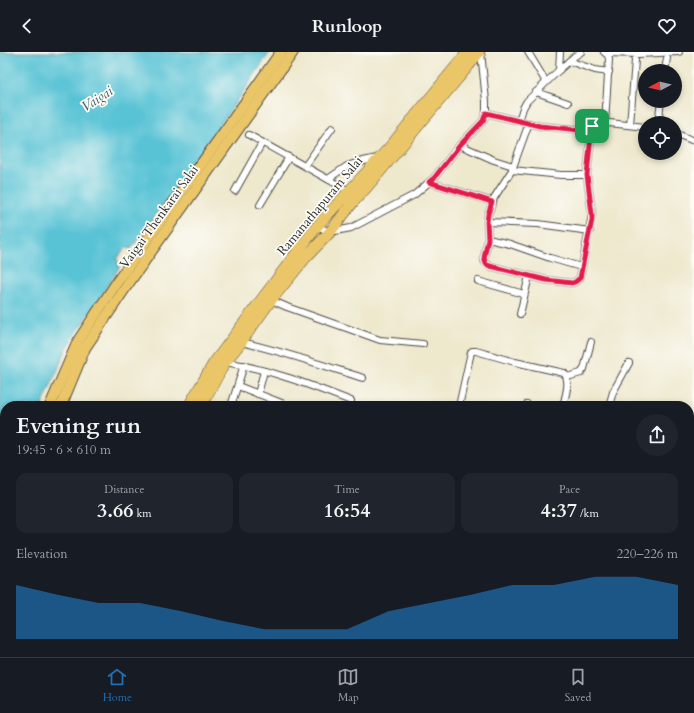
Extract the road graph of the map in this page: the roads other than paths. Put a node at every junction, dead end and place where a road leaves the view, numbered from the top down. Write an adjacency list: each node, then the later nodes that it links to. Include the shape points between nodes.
1 (281, 52): 65 (main road, Vaigai Thenkarai Salai, via 78,341)
2 (293, 52): 66 (main road, Vaigai Thenkarai Salai, via 85,348)
3 (468, 52): 33 (highway, Ramanathapuram Salai)
4 (480, 52): 19 (street); 46 (highway, Ramanathapuram Salai)
5 (528, 52): 16 (street)
6 (560, 52): 14 (street)
7 (581, 52): 12 (street)
8 (605, 52): 9 (street); 15 (street, via 609,57)
9 (679, 52)
10 (667, 58): 13 (street)
11 (635, 60): 23 (street)
12 (569, 61): 14 (street); 15 (street)
13 (666, 64)
14 (559, 70): 16 (street)
15 (609, 72): 22 (street)
16 (546, 82): 17 (street)
17 (536, 92): 18 (street); 20 (street, via 523,108)
18 (568, 103)
19 (486, 113): 20 (street); 31 (street, via 483,121)
20 (520, 121): 21 (street)
21 (529, 123): 24 (street, via 580,130); 35 (street)
22 (605, 123): 23 (street); 24 (street)
23 (630, 125): 25 (street)
24 (592, 126): 36 (street)
25 (638, 126)
26 (332, 128): 34 (street)
27 (249, 135): 30 (street)
28 (682, 136): 29 (street)
29 (694, 141)
30 (262, 142): 32 (street); 39 (street)
31 (460, 145): 35 (street); 38 (street)
32 (289, 157): 34 (street); 42 (street)
33 (379, 158): 37 (street, via 347,166); 40 (highway, Ramanathapuram Salai)
34 (305, 166): 37 (street)
35 (512, 168): 36 (street, via 561,175); 41 (street)
36 (587, 175): 45 (street, via 592,214)
37 (328, 179): 40 (street)
38 (429, 182): 41 (street); 46 (street, via 414,195 351,228)
39 (235, 191)
40 (349, 191): 44 (highway, Ramanathapuram Salai)
41 (492, 202): 43 (street)
42 (260, 205)
43 (487, 222): 45 (street, via 538,224); 47 (street)
44 (318, 226): 46 (street); 67 (highway, Ramanathapuram Salai, via 214,363)
45 (590, 231): 48 (street)
46 (330, 232): 52 (highway, Ramanathapuram Salai)
47 (488, 239): 48 (street); 49 (street, via 484,258 486,264)
48 (581, 267): 49 (street, via 580,278 572,283)
49 (529, 276): 51 (street)
50 (478, 281): 51 (street)
51 (524, 294): 53 (street)
52 (271, 300): 54 (highway, Ramanathapuram Salai); 56 (street, via 380,340)
53 (520, 314)
54 (241, 342): 57 (highway, Ramanathapuram Salai); 62 (street)
55 (591, 342): 61 (street, via 583,371)
56 (423, 344)
57 (225, 362): 59 (street); 68 (highway, Ramanathapuram Salai)
58 (629, 363): 74 (street)
59 (244, 365): 60 (street); 63 (street)
60 (264, 371): 64 (street); 71 (street)
61 (567, 377): 72 (street, via 562,372 473,351); 73 (street)
62 (362, 378)
63 (238, 386): 64 (street); 69 (street)
64 (258, 394): 70 (street)
65 (52, 401)
66 (63, 401)
67 (192, 401)
68 (204, 401)
69 (233, 401)
70 (276, 401)
71 (351, 401)
72 (459, 401)
73 (564, 401)
74 (610, 401)

